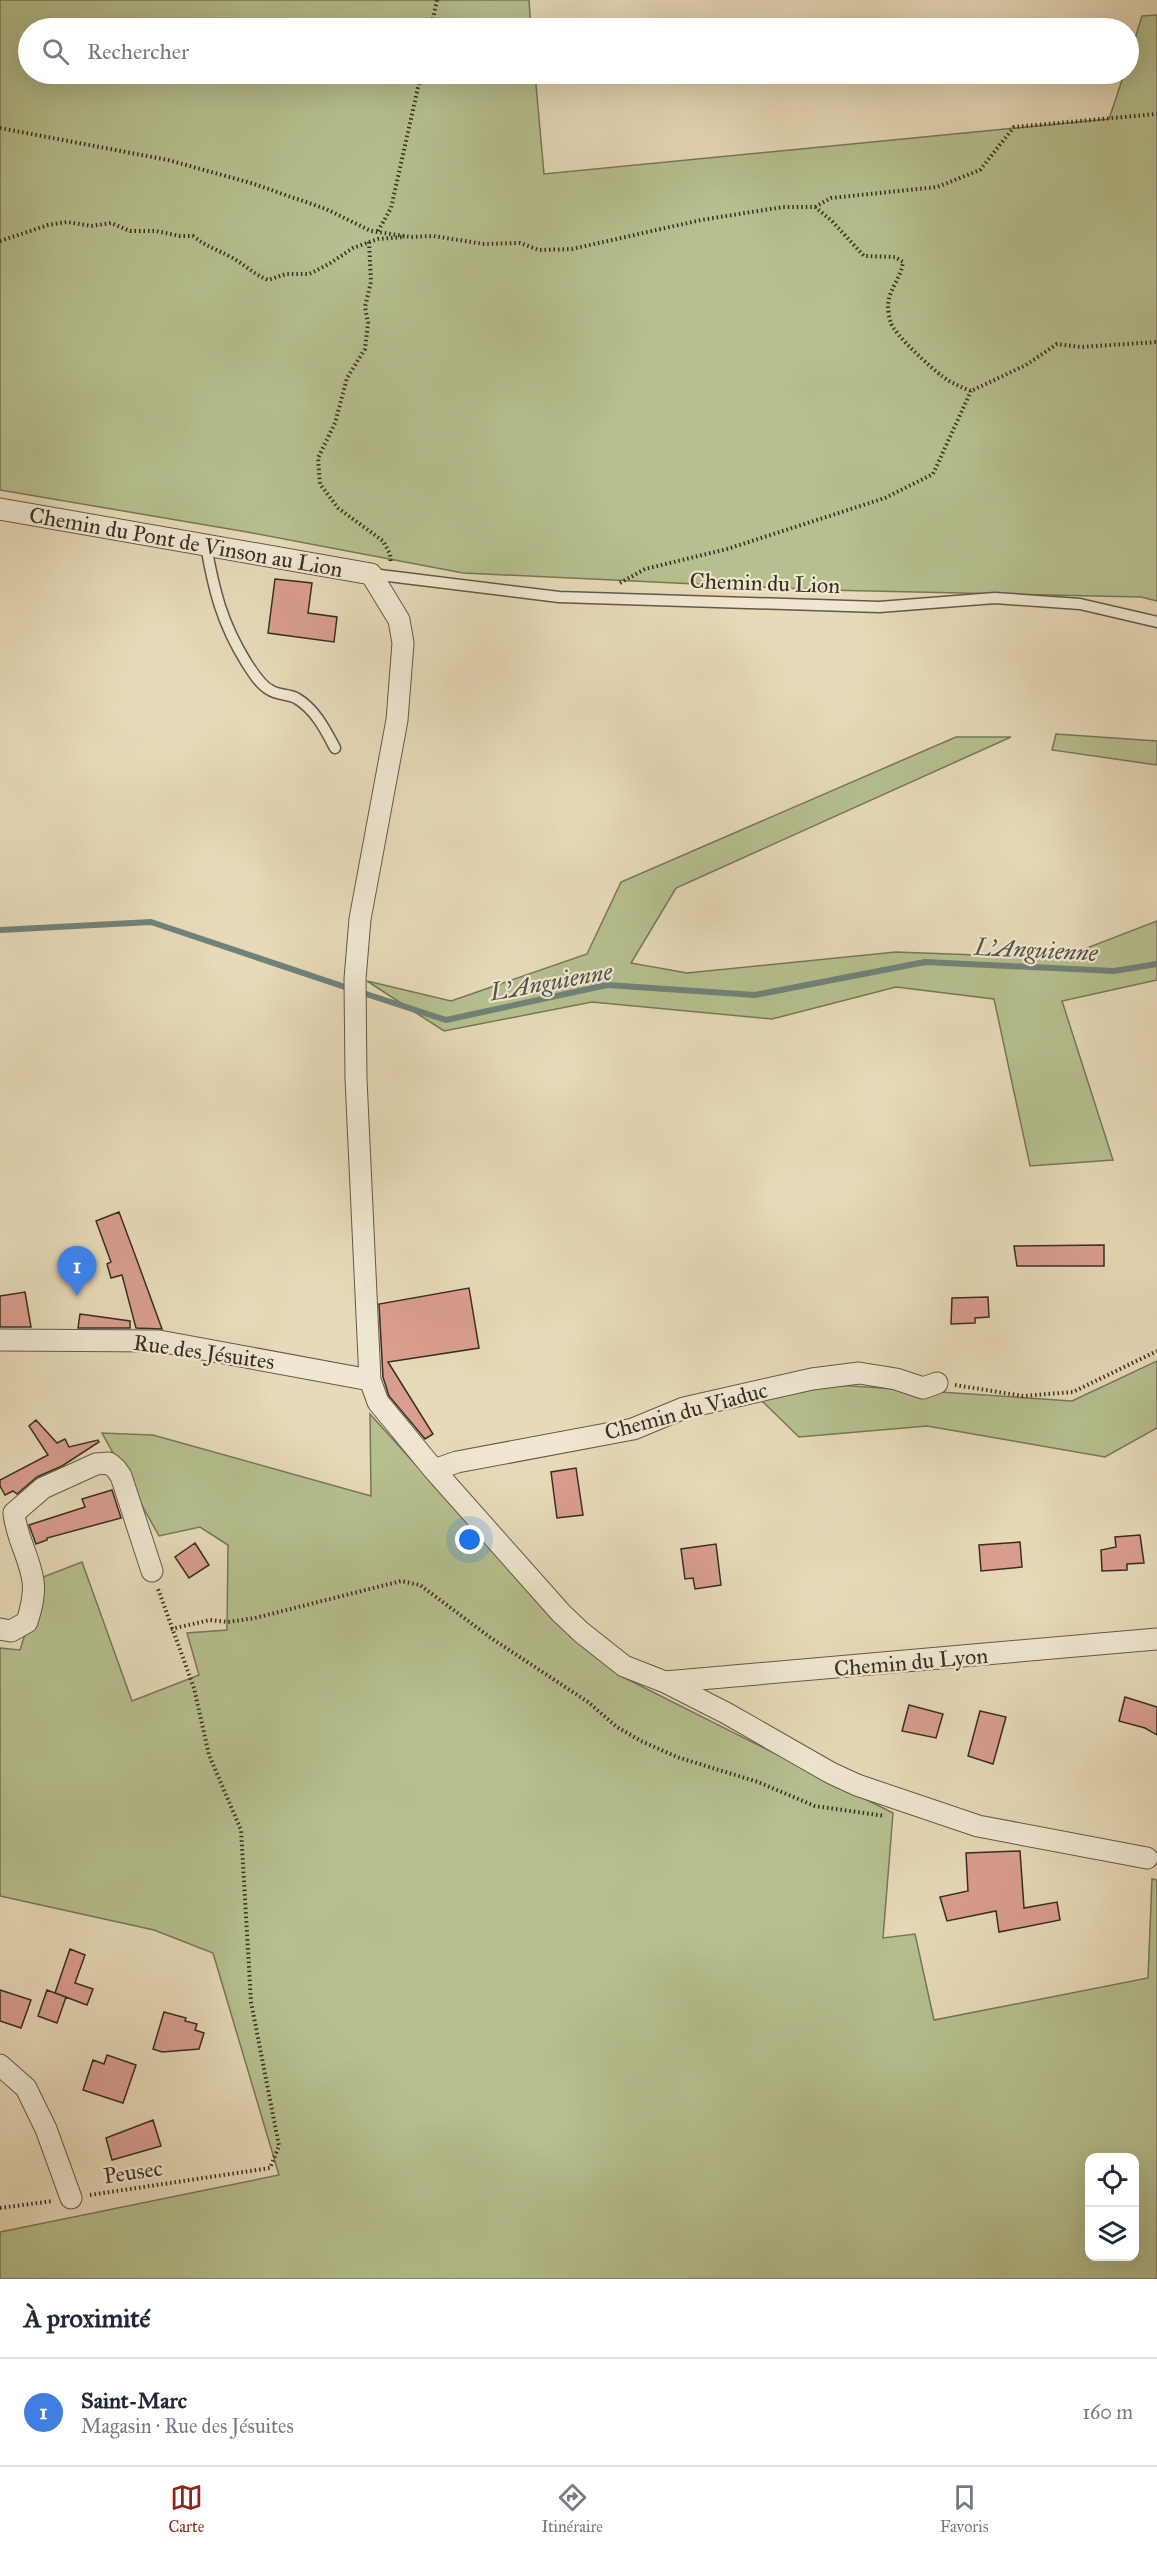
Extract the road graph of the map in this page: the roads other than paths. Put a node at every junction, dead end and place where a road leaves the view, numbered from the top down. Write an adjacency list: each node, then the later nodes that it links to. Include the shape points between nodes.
1 (0, 510): 2 (street, Chemin du Pont de Vinson au Lion)
2 (206, 546): 3 (street, Chemin du Pont de Vinson au Lion); 5 (lane, via 222,618 252,671 269,690 294,697 309,708)
3 (371, 574): 4 (lane, Chemin du Lion, via 559,597 879,607 995,598 1080,604); 7 (street, via 399,620 403,643 397,720 360,919 355,989)
4 (1157, 622)
5 (335, 748)
6 (0, 1340): 7 (street, Rue des Jésuites, via 159,1341)
7 (370, 1380): 9 (street, via 378,1402)
8 (937, 1383): 9 (street, Chemin du Viaduc, via 923,1388 859,1373 812,1378 684,1408 633,1429 457,1462)
9 (434, 1470): 13 (street, via 581,1632 624,1666)
10 (152, 1571): 11 (street, via 117,1468 109,1463 96,1464 43,1488 14,1513 33,1580 33,1601 27,1622 11,1631)
11 (0, 1629)
12 (1157, 1639): 13 (street, Chemin du Lyon)
13 (665, 1682): 14 (street, via 831,1773 892,1799 978,1826)
14 (1147, 1858)
15 (0, 2065): 16 (street, via 26,2088)
16 (71, 2198)

